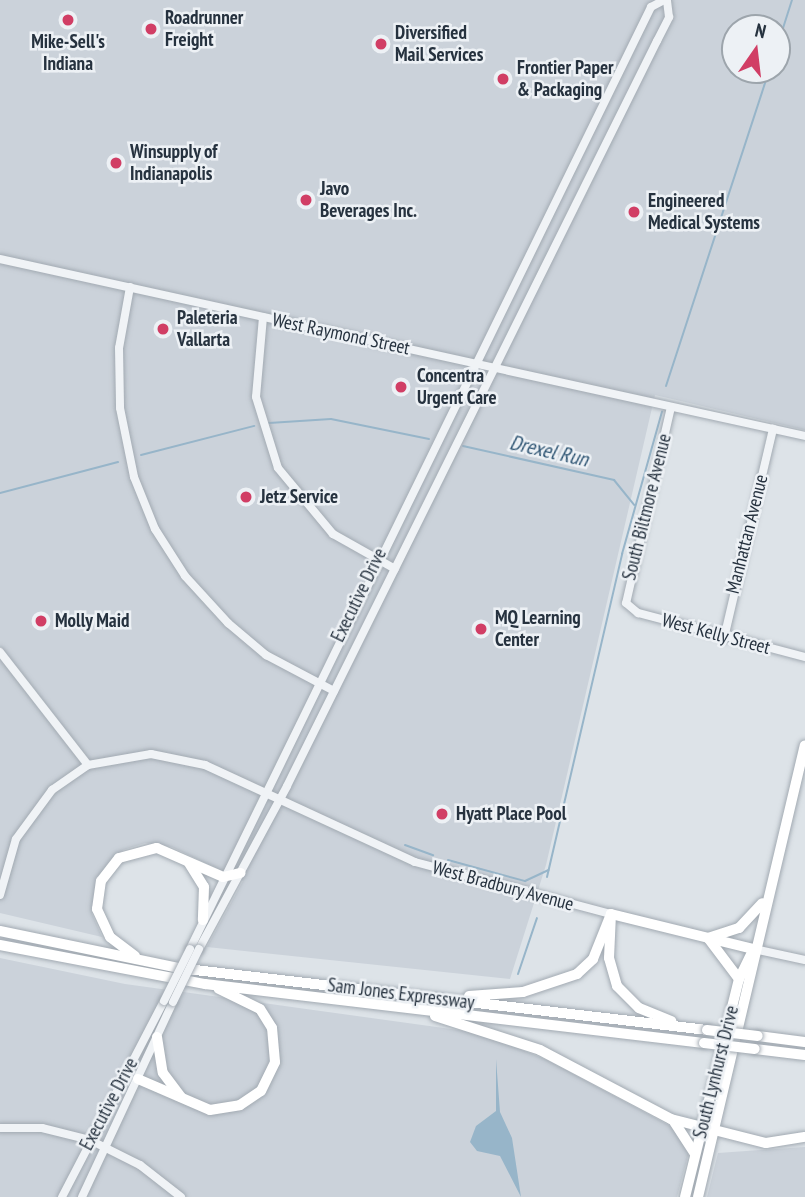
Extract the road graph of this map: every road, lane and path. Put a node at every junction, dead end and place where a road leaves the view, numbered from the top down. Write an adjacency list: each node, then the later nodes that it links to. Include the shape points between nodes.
1 (666, 0): 5 (street, Executive Drive, via 651,7); 6 (street, Executive Drive, via 669,17)
2 (0, 259): 3 (street, West Raymond Street)
3 (130, 287): 4 (street, West Raymond Street); 16 (street, via 119,401 128,457 149,516 185,576 216,611 258,648)
4 (263, 317): 5 (street, West Raymond Street); 10 (street, via 255,387 272,456 314,516)
5 (474, 363): 6 (street, West Raymond Street); 10 (street, Executive Drive)
6 (495, 368): 7 (street, West Raymond Street); 11 (street, Executive Drive)
7 (671, 407): 8 (street, West Raymond Street); 12 (street, South Biltmore Avenue, via 625,595)
8 (774, 429): 9 (street, West Raymond Street); 13 (street, Manhattan Avenue)
9 (805, 436)
10 (377, 561): 11 (street); 16 (street, Executive Drive)
11 (395, 569): 17 (street, Executive Drive)
12 (628, 607): 13 (street, West Kelly Street)
13 (724, 638): 15 (street, West Kelly Street)
14 (0, 652): 19 (street)
15 (805, 657)
16 (316, 683): 17 (street); 20 (street, Executive Drive)
17 (334, 691): 21 (street, Executive Drive)
18 (805, 745): 26 (main road, South Lynhurst Drive)
19 (88, 765): 20 (street, West Bradbury Avenue, via 170,755); 25 (street, via 52,790 27,819)
20 (262, 792): 21 (street, West Bradbury Avenue); 24 (street, Executive Drive)
21 (279, 802): 23 (street, Executive Drive); 27 (street, West Bradbury Avenue, via 415,862)
22 (184, 858): 24 (highway); 28 (highway, via 204,887); 35 (highway, via 157,848 132,851 101,881 97,902 103,927)
23 (241, 873): 24 (highway); 32 (street, Executive Drive)
24 (223, 877): 28 (street, Executive Drive)
25 (0, 895)
26 (765, 900): 30 (main road, via 738,928); 33 (main road, South Lynhurst Drive)
27 (611, 914): 30 (main road, West Bradbury Avenue); 38 (highway, via 591,962 577,974 505,995); 41 (highway, via 609,958 625,996 651,1014)
28 (203, 920): 32 (street, Executive Drive)
29 (2, 931): 35 (highway, Sam Jones Expressway)
30 (708, 938): 33 (main road, West Bradbury Avenue); 36 (main road)
31 (0, 945): 37 (highway, Sam Jones Expressway)
32 (195, 949): 39 (street, Executive Drive, bridge)
33 (754, 949): 34 (street); 36 (main road, South Lynhurst Drive); 51 (main road, South Lynhurst Drive, via 752,979)
34 (805, 960)
35 (144, 961): 38 (highway, Sam Jones Expressway)
36 (739, 979): 49 (main road, South Lynhurst Drive)
37 (205, 984): 40 (highway, Sam Jones Expressway); 47 (highway, via 260,1009 272,1028 276,1059 265,1086 246,1102 213,1110)
38 (422, 996): 41 (highway, Sam Jones Expressway)
39 (169, 1002): 42 (street, Executive Drive); 45 (street, Executive Drive)
40 (402, 1007): 44 (highway, Sam Jones Expressway, bridge); 48 (highway, via 540,1051)
41 (707, 1030): 43 (highway, Sam Jones Expressway, bridge)
42 (157, 1037): 46 (street, Executive Drive); 47 (highway, via 164,1076)
43 (805, 1042)
44 (805, 1055)
45 (124, 1076): 46 (street); 53 (street, Executive Drive)
46 (138, 1079): 47 (highway); 54 (street, Executive Drive)
47 (188, 1104)
48 (671, 1119): 49 (highway); 55 (highway)
49 (703, 1125): 51 (highway); 55 (main road, South Lynhurst Drive)
50 (0, 1128): 53 (street, via 42,1128)
51 (715, 1128): 52 (highway, via 766,1143); 60 (main road, South Lynhurst Drive)
52 (805, 1137)
53 (94, 1141): 54 (street); 56 (street, Executive Drive)
54 (107, 1147): 57 (street, Executive Drive); 58 (street)
55 (695, 1154): 59 (main road, South Lynhurst Drive)
56 (62, 1197)
57 (82, 1197)
58 (181, 1197)
59 (685, 1197)
60 (698, 1197)

